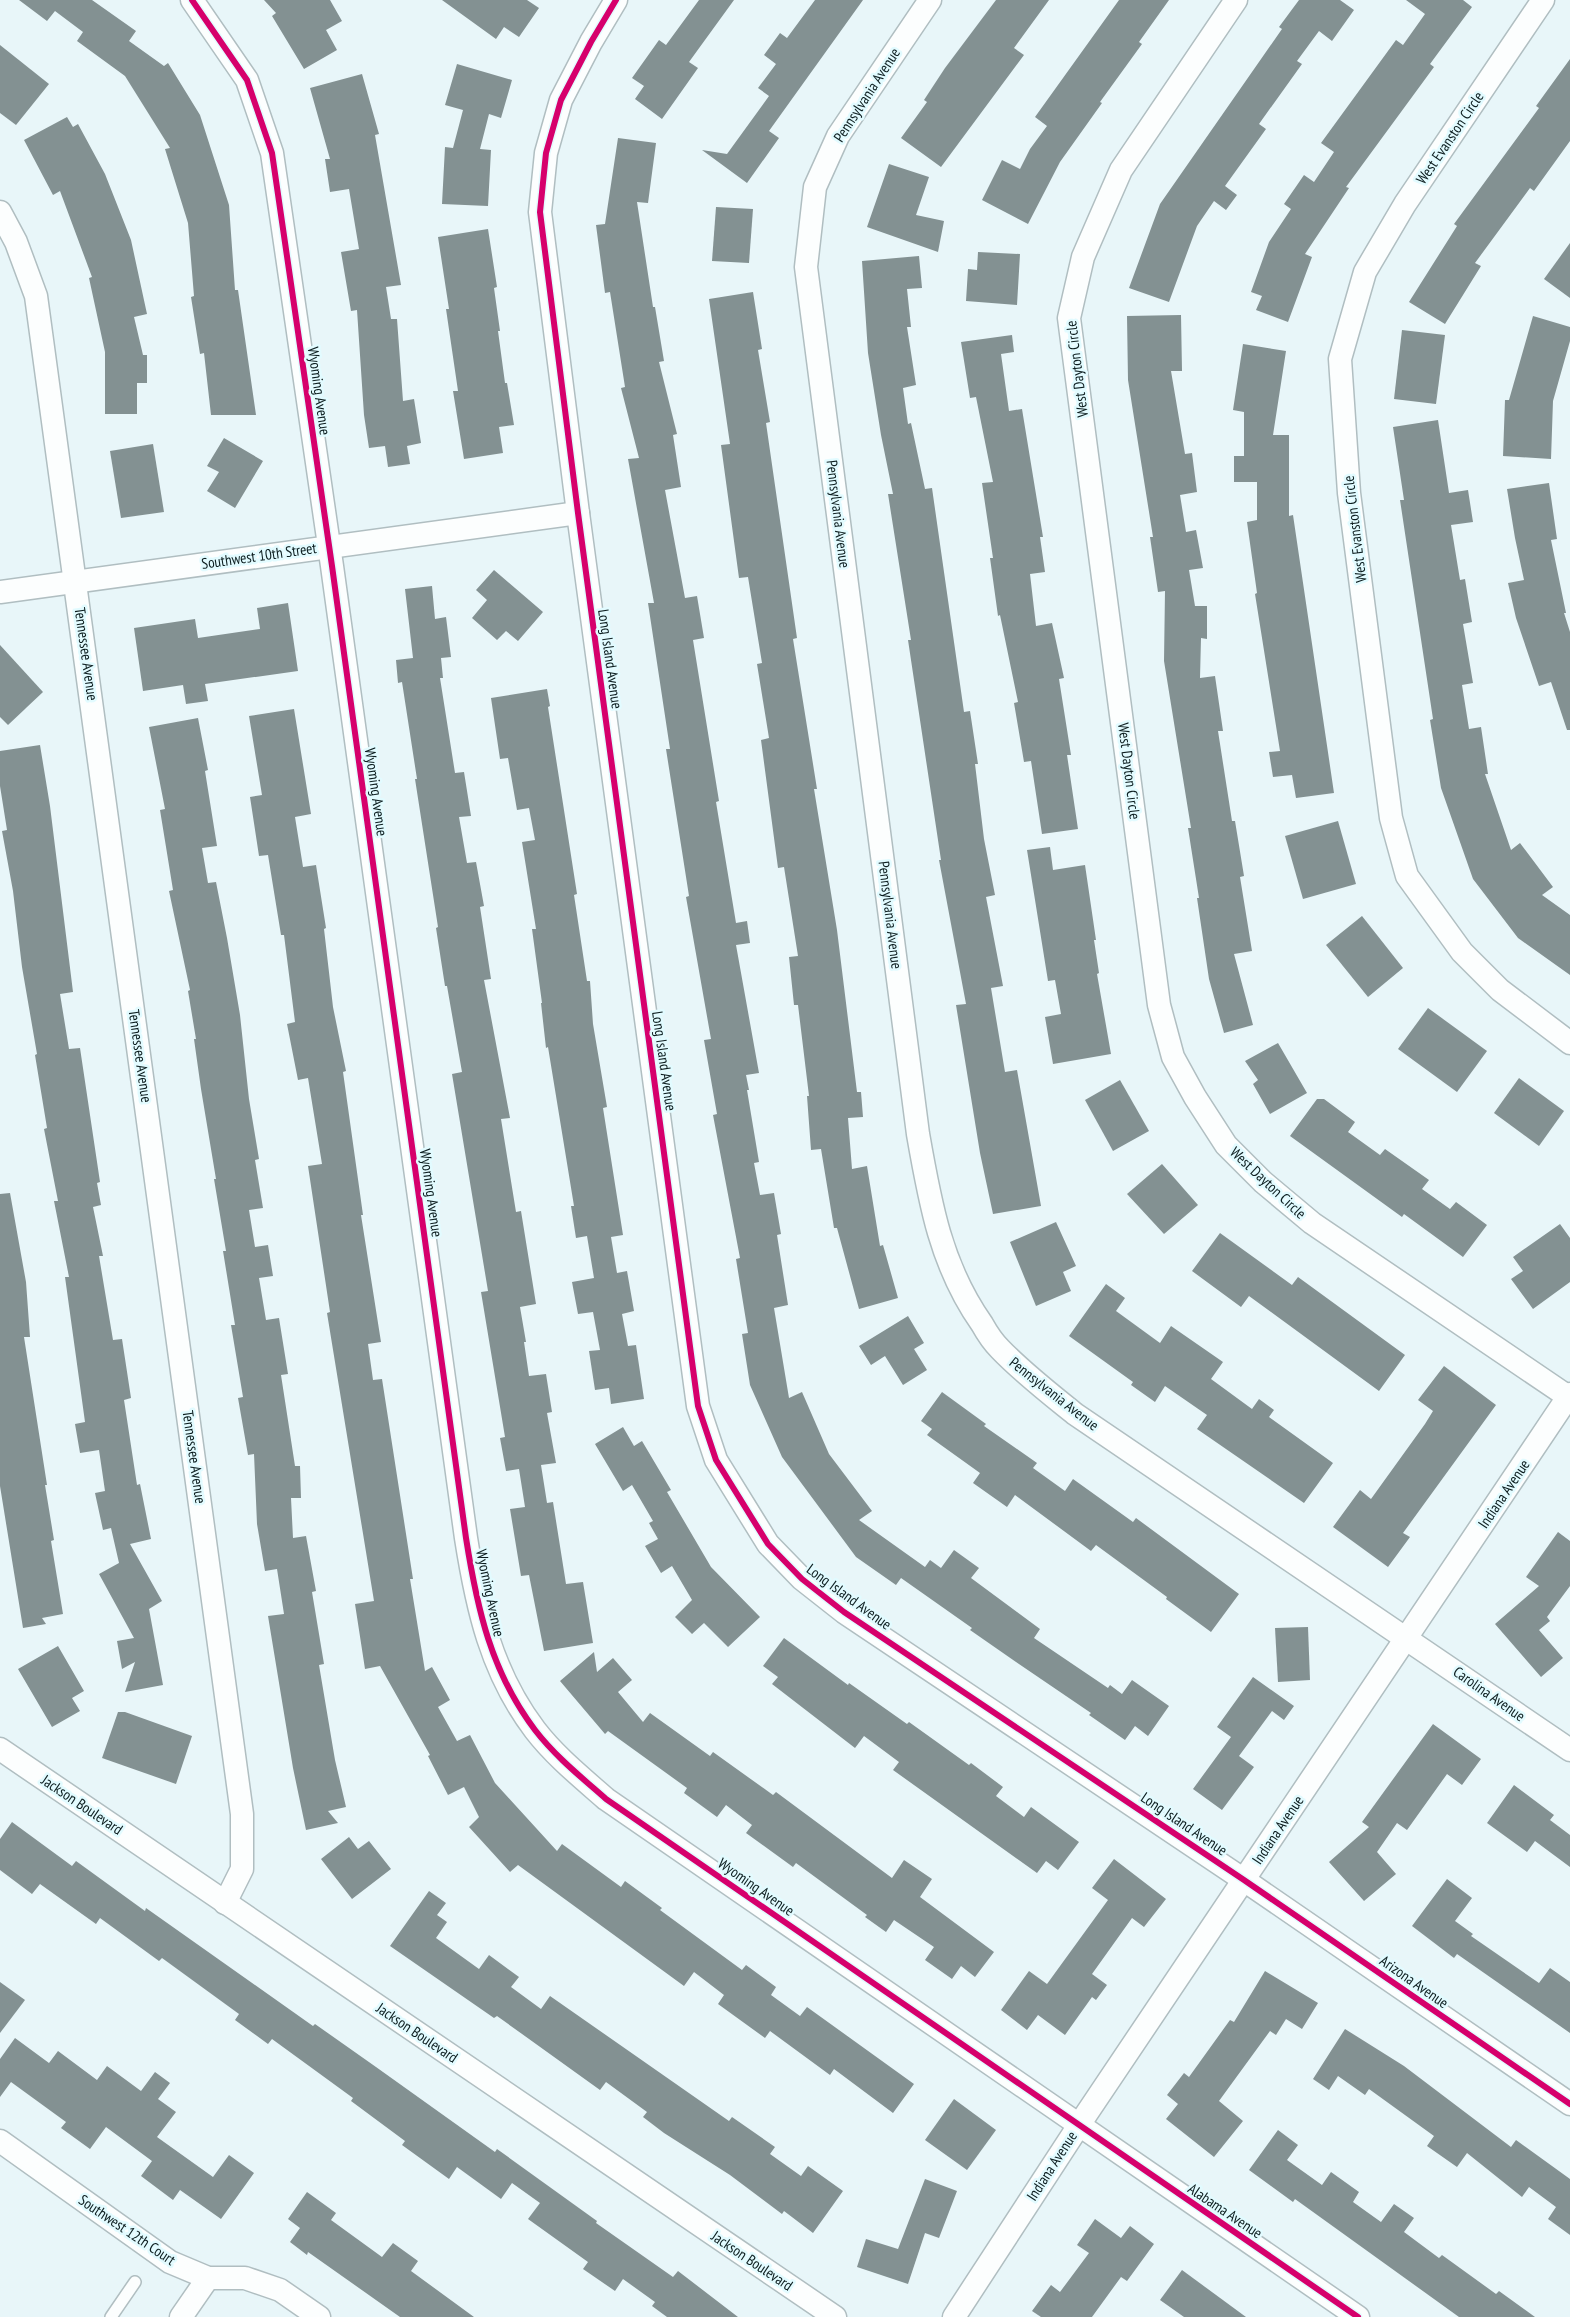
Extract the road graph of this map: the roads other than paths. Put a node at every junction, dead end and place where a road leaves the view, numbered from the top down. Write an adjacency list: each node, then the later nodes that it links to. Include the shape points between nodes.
1 (192, 0): 8 (street, Wyoming Avenue, via 247,80 272,153)
2 (616, 0): 7 (street, Long Island Avenue, via 561,100 546,153 540,212)
3 (930, 0): 13 (street, Pennsylvania Avenue, via 834,144 815,186 806,267 918,1134 943,1249 965,1301 998,1348 1032,1380 1075,1414)
4 (1236, 0): 12 (street, West Dayton Circle, via 1122,170 1082,257 1069,318 1159,1005 1173,1057 1195,1096 1226,1144 1263,1182 1312,1223)
5 (1543, 0): 11 (street, West Evanston Circle, via 1405,204 1365,272 1340,359 1353,522 1391,818 1407,876 1462,952 1500,990)
6 (0, 212): 9 (street, Tennessee Avenue, via 16,242 36,296)
7 (578, 513): 8 (street, Southwest 10th Street); 16 (street, Long Island Avenue, via 698,1406 716,1460 768,1544 802,1579 844,1612)
8 (330, 546): 9 (street, Southwest 10th Street); 19 (street, Wyoming Avenue, via 466,1538 488,1643 508,1690 535,1730 606,1799)
9 (76, 582): 10 (street, Southwest 10th Street); 17 (street, Tennessee Avenue, via 244,1824 242,1869)
10 (0, 592)
11 (1570, 1043)
12 (1569, 1397): 13 (street, Indiana Avenue)
13 (1407, 1638): 15 (street, Carolina Avenue); 16 (street, Indiana Avenue)
14 (0, 1749): 17 (street, Jackson Boulevard)
15 (1570, 1750)
16 (1244, 1880): 18 (street, Arizona Avenue); 19 (street, Indiana Avenue)
17 (225, 1903): 26 (street, Jackson Boulevard)
18 (1570, 2104)
19 (1079, 2125): 27 (street, Indiana Avenue); 28 (street, Alabama Avenue)
20 (0, 2140): 21 (street, Southwest 12th Court, via 170,2262)
21 (208, 2278): 24 (street); 25 (street, Southwest 12th Court, via 245,2278 280,2290)
22 (135, 2282): 23 (lane)
23 (110, 2317)
24 (181, 2317)
25 (319, 2317)
26 (834, 2317)
27 (954, 2317)
28 (1358, 2317)

